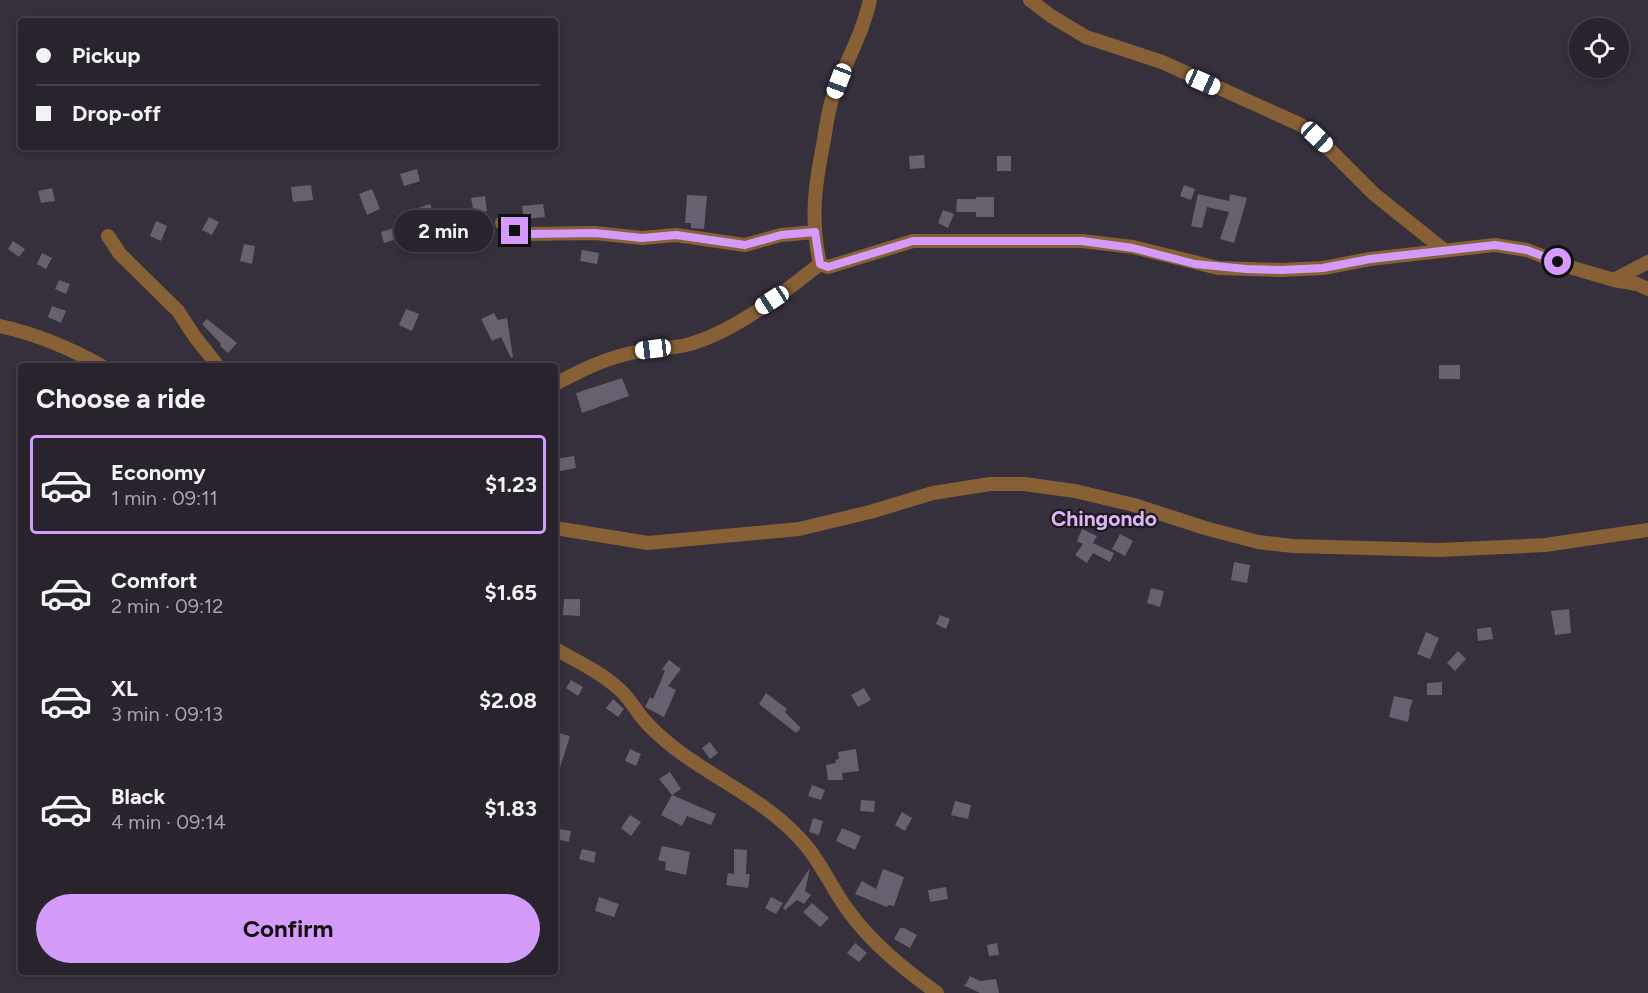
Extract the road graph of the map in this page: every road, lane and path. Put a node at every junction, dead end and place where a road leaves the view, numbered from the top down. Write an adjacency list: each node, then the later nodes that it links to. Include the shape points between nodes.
1 (870, 0): 4 (street, via 864,26 831,102 814,194)
2 (1030, 0): 6 (street, via 1086,37 1162,62 1301,125 1374,194)
3 (502, 223): 4 (street, via 526,234 595,233 642,238 676,235 745,245 781,235)
4 (815, 232): 8 (street)
5 (108, 236): 13 (street, via 120,254 178,311)
6 (1444, 250): 8 (street, via 1323,268 1282,270 1218,268 1133,248 1082,241 913,241 828,267); 9 (street, via 1495,245 1527,250)
7 (1648, 262): 9 (street)
8 (820, 264): 14 (street, via 726,329 686,345 601,360)
9 (1614, 280): 10 (street)
10 (1648, 289)
11 (0, 326): 12 (street, via 64,346)
12 (96, 363)
13 (216, 363)
14 (558, 382)
15 (558, 528): 16 (street, via 648,543 799,529 933,493 990,484 1024,484 1075,491 1237,537 1293,546 1439,550 1545,545)
16 (1648, 530)
17 (558, 651): 18 (street, via 621,691 672,746 783,822 808,848 847,910 878,945)
18 (937, 993)

